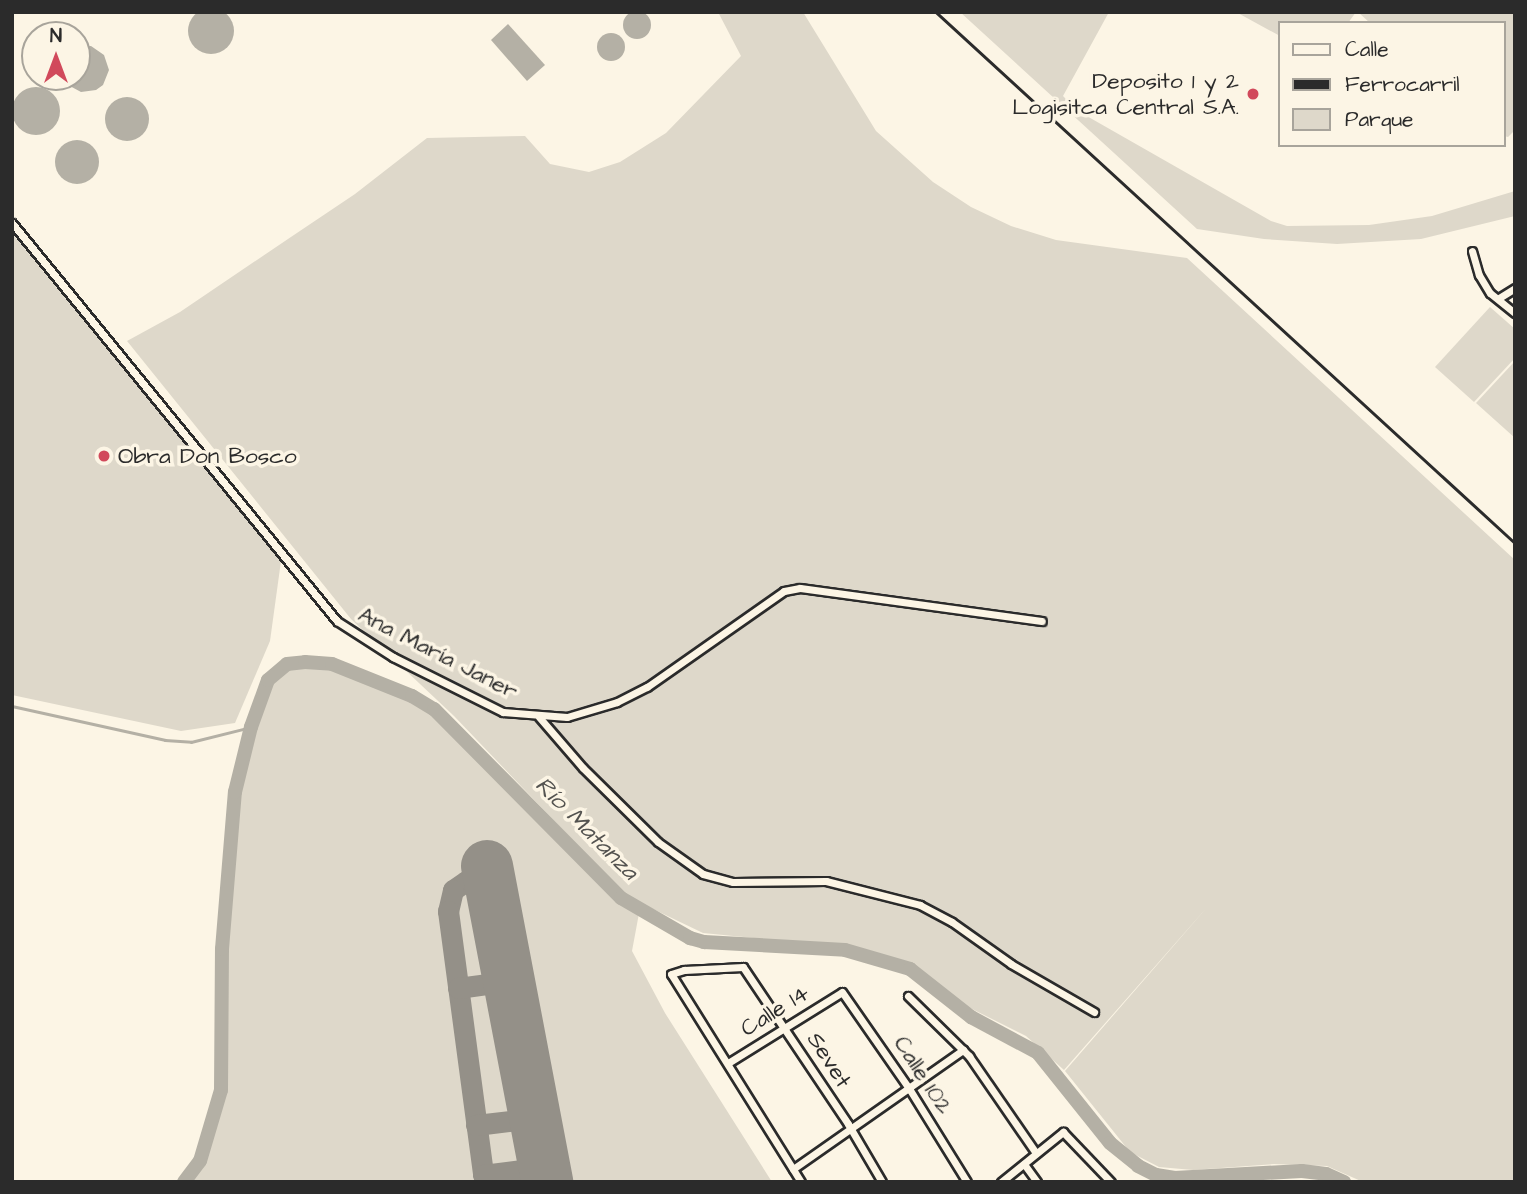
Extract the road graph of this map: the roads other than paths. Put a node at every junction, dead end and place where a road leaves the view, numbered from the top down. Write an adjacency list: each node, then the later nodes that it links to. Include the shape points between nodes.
1 (12, 223): 7 (street, Ana María Janer, via 345,629 503,712)
2 (1472, 251): 4 (street, via 1479,275 1490,293)
3 (1515, 288): 4 (street)
4 (1499, 298): 5 (street)
5 (1515, 313)
6 (1042, 621): 7 (street, Ana María Janer, via 817,588 784,591 647,687 617,702 567,717)
7 (539, 717): 10 (street, via 658,842 703,874 733,882 826,881 919,905)
8 (842, 992): 11 (street, Calle 14); 14 (street, Calle 102)
9 (908, 996): 12 (street)
10 (1094, 1012)
11 (785, 1027): 13 (street, Calle 14); 13 (street, Sevet, via 738,966 671,974); 15 (street, Sevet)
12 (963, 1050): 14 (street); 16 (street)
13 (728, 1063): 18 (street)
14 (910, 1090): 15 (street); 21 (street, Calle 102)
15 (851, 1130): 18 (street); 20 (street, Sevet)
16 (1036, 1153): 17 (street); 24 (street, via 1066,1133)
17 (1024, 1164): 22 (street); 23 (street)
18 (793, 1169): 19 (street)
19 (801, 1182)
20 (882, 1182)
21 (967, 1182)
22 (1001, 1182)
23 (1037, 1182)
24 (1111, 1182)

